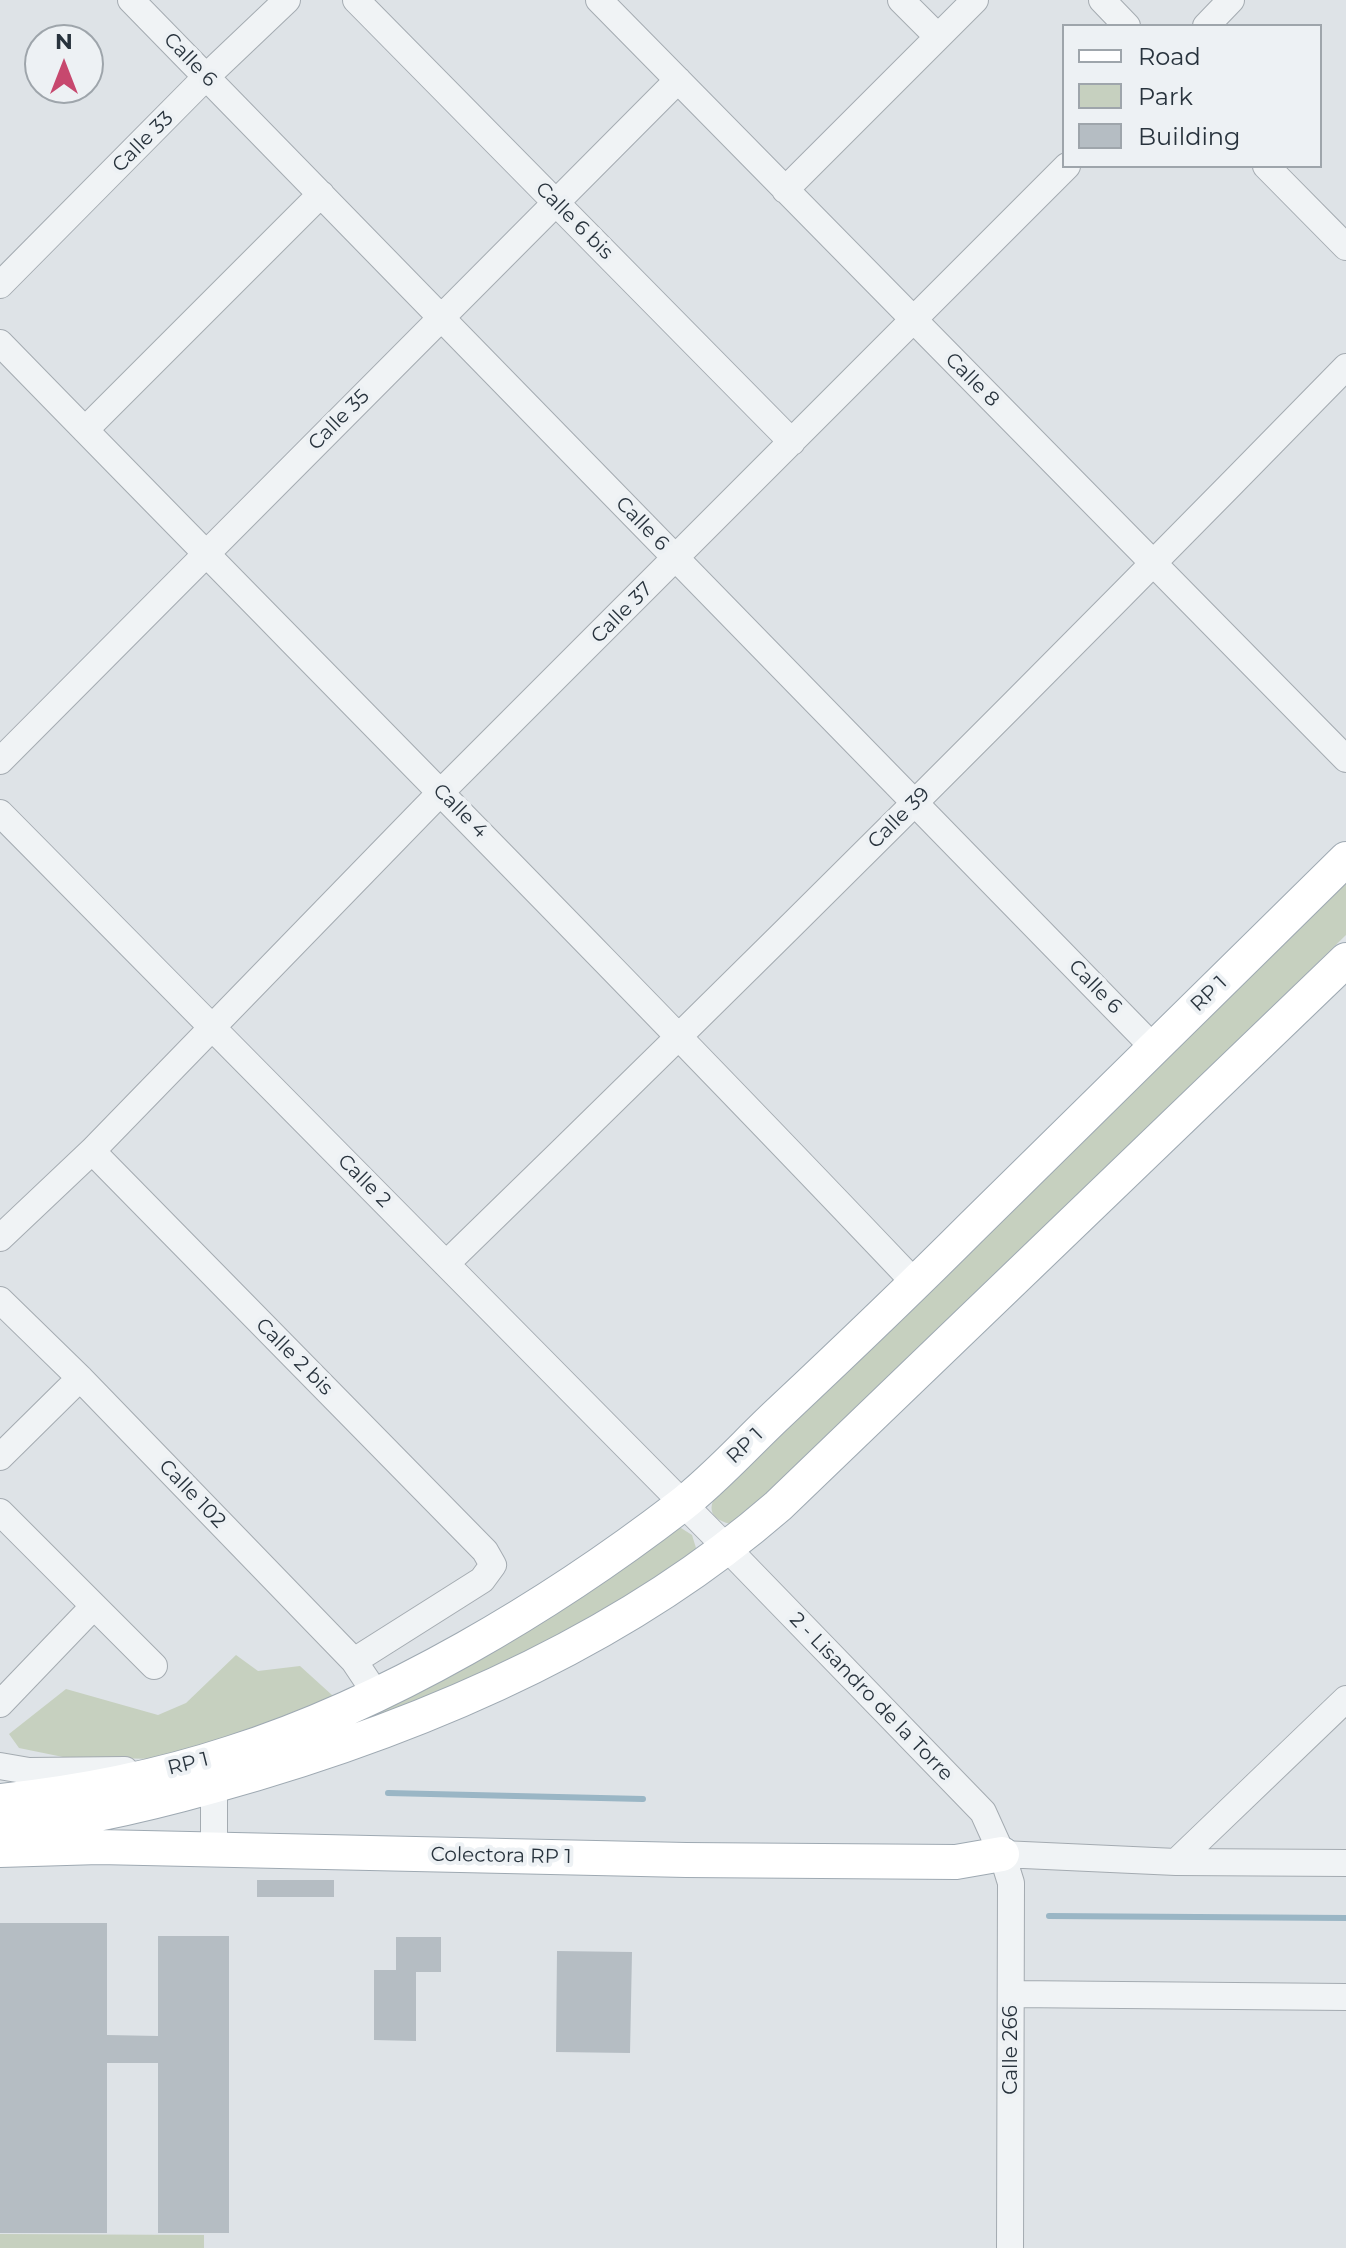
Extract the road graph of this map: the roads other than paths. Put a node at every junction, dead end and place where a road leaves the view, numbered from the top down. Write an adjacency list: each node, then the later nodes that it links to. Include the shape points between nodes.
1 (131, 0): 12 (street, Calle 6)
2 (287, 0): 12 (street, Calle 33)
3 (356, 0): 18 (street, Calle 6 bis)
4 (599, 0): 13 (street, Calle 8)
5 (901, 0): 11 (street)
6 (975, 0): 11 (street)
7 (1102, 0): 9 (street)
8 (1231, 0): 10 (street)
9 (1125, 24)
10 (1208, 24)
11 (938, 37): 16 (street)
12 (206, 77): 17 (street, Calle 6); 20 (street, Calle 33)
13 (678, 80): 16 (street, Calle 8); 18 (street, Calle 35)
14 (1065, 168): 22 (street, Calle 37)
15 (1268, 168): 19 (street)
16 (785, 190): 22 (street, Calle 8)
17 (321, 194): 21 (street, Calle 6); 25 (street)
18 (556, 202): 21 (street, Calle 35); 26 (street, Calle 6 bis)
19 (1346, 247)
20 (0, 285)
21 (441, 316): 27 (street, Calle 35); 28 (street, Calle 6)
22 (914, 322): 26 (street, Calle 37); 29 (street, Calle 8)
23 (0, 343): 25 (street, Calle 4)
24 (1346, 367): 29 (street, Calle 39)
25 (85, 430): 27 (street, Calle 4)
26 (792, 442): 28 (street, Calle 37)
27 (206, 556): 31 (street, Calle 35); 32 (street, Calle 4)
28 (676, 560): 32 (street, Calle 37); 33 (street, Calle 6)
29 (1154, 563): 30 (street, Calle 8); 33 (street, Calle 39)
30 (1346, 759)
31 (0, 761)
32 (441, 792): 37 (street, Calle 37); 38 (street, Calle 4)
33 (915, 801): 38 (street, Calle 39); 39 (street, Calle 6)
34 (0, 813): 37 (street, Calle 2)
35 (1346, 859): 39 (main road, RP 1)
36 (1346, 960): 49 (main road, RP 1, via 778,1506)
37 (213, 1028): 40 (street, Calle 37); 42 (street, Calle 2)
38 (680, 1036): 42 (street, Calle 39); 43 (street, Calle 4)
39 (1154, 1048): 43 (main road, RP 1)
40 (92, 1151): 41 (street, Calle 37); 51 (street, Calle 2 bis, via 493,1565 482,1580)
41 (0, 1238)
42 (446, 1264): 47 (street, Calle 2)
43 (915, 1283): 47 (main road, RP 1)
44 (0, 1300): 45 (street, Calle 102)
45 (80, 1378): 46 (street); 51 (street, Calle 102)
46 (0, 1457)
47 (683, 1504): 49 (street, Calle 2); 53 (main road, RP 1, via 565,1588)
48 (0, 1512): 50 (street)
49 (727, 1548): 57 (main road, RP 1, via 628,1613 478,1693 324,1753); 62 (street, 2 - Lisandro de la Torre, via 983,1812)
50 (94, 1606): 52 (street); 55 (street)
51 (354, 1661): 53 (street, Calle 102)
52 (154, 1666)
53 (376, 1694): 57 (main road, RP 1)
54 (1346, 1699): 63 (street)
55 (0, 1704)
56 (0, 1766): 57 (street, via 29,1771)
57 (198, 1771): 58 (main road, RP 1); 59 (main road, RP 1, via 85,1818); 61 (street)
58 (0, 1801)
59 (0, 1829)
60 (0, 1850): 61 (main road, Colectora RP 1)
61 (214, 1850): 62 (main road, Colectora RP 1, via 940,1862)
62 (1002, 1854): 63 (street); 65 (street, Calle 266, via 1011,1883)
63 (1176, 1862): 64 (street)
64 (1346, 1863)
65 (1012, 1994): 66 (street); 67 (street, Calle 266)
66 (1346, 1997)
67 (1010, 2248)

